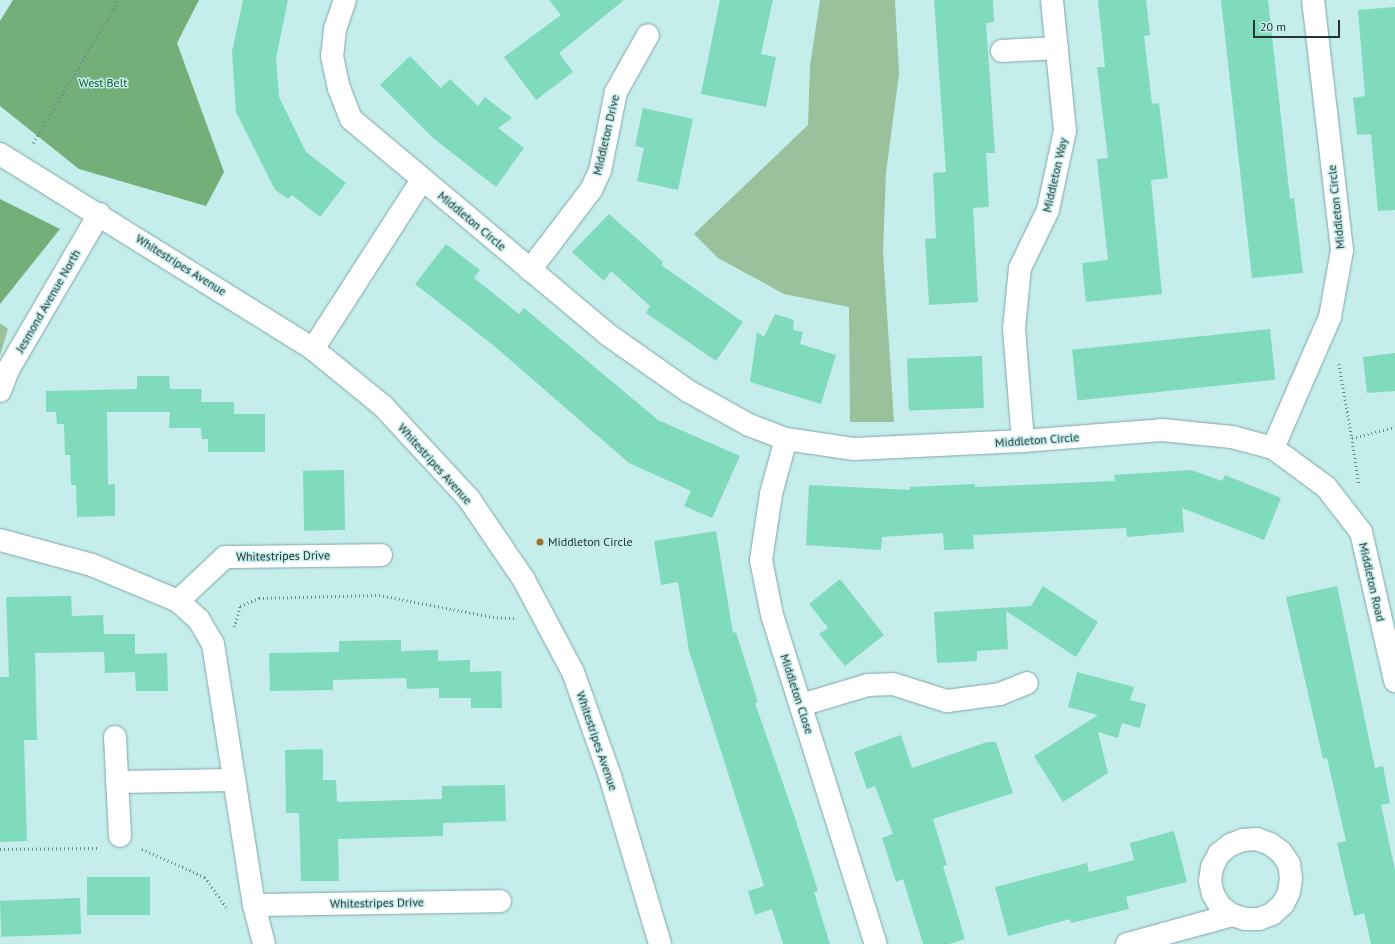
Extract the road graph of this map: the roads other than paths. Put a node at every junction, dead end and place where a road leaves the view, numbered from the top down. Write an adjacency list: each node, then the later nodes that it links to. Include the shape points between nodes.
1 (345, 0): 8 (street, Middleton Circle, via 335,29 332,56 339,88 352,119)
2 (1052, 0): 5 (street, Middleton Way)
3 (1313, 0): 15 (street, Middleton Circle, via 1342,250 1330,317)
4 (648, 35): 10 (street, Middleton Drive, via 616,92 600,171 591,190)
5 (1057, 48): 6 (street); 14 (street, Middleton Way, via 1065,131 1048,210 1020,268 1014,329)
6 (1002, 51)
7 (0, 154): 9 (street, Whitestripes Avenue)
8 (422, 180): 10 (street, Middleton Circle); 11 (street)
9 (99, 214): 11 (street, Whitestripes Avenue); 12 (street, Jesmond Avenue North, via 8,370)
10 (530, 270): 13 (street, Middleton Circle, via 607,334 688,391 749,425)
11 (313, 349): 30 (street, Whitestripes Avenue, via 383,406 469,499 548,620 573,672 610,776)
12 (0, 391)
13 (786, 439): 14 (street, Middleton Circle, via 854,449); 21 (street, Middleton Close, via 771,494 761,560 772,615)
14 (1023, 441): 15 (street, Middleton Circle, via 1162,430 1232,436)
15 (1273, 448): 19 (street, Middleton Road, via 1326,487 1360,532)
16 (0, 540): 18 (street, via 92,565)
17 (381, 555): 18 (street, Whitestripes Drive, via 225,558)
18 (178, 601): 23 (street, via 199,620 214,644)
19 (1395, 681)
20 (1027, 683): 21 (street, via 1000,694 947,701 893,684 868,685)
21 (801, 704): 31 (street, Middleton Close)
22 (115, 737): 24 (street)
23 (234, 780): 24 (street); 27 (street)
24 (117, 782): 25 (street)
25 (112, 842)
26 (500, 901): 27 (street, Whitestripes Drive)
27 (254, 905): 29 (street)
28 (1232, 915): 32 (street)
29 (264, 944)
30 (660, 944)
31 (876, 944)
32 (1127, 944)

